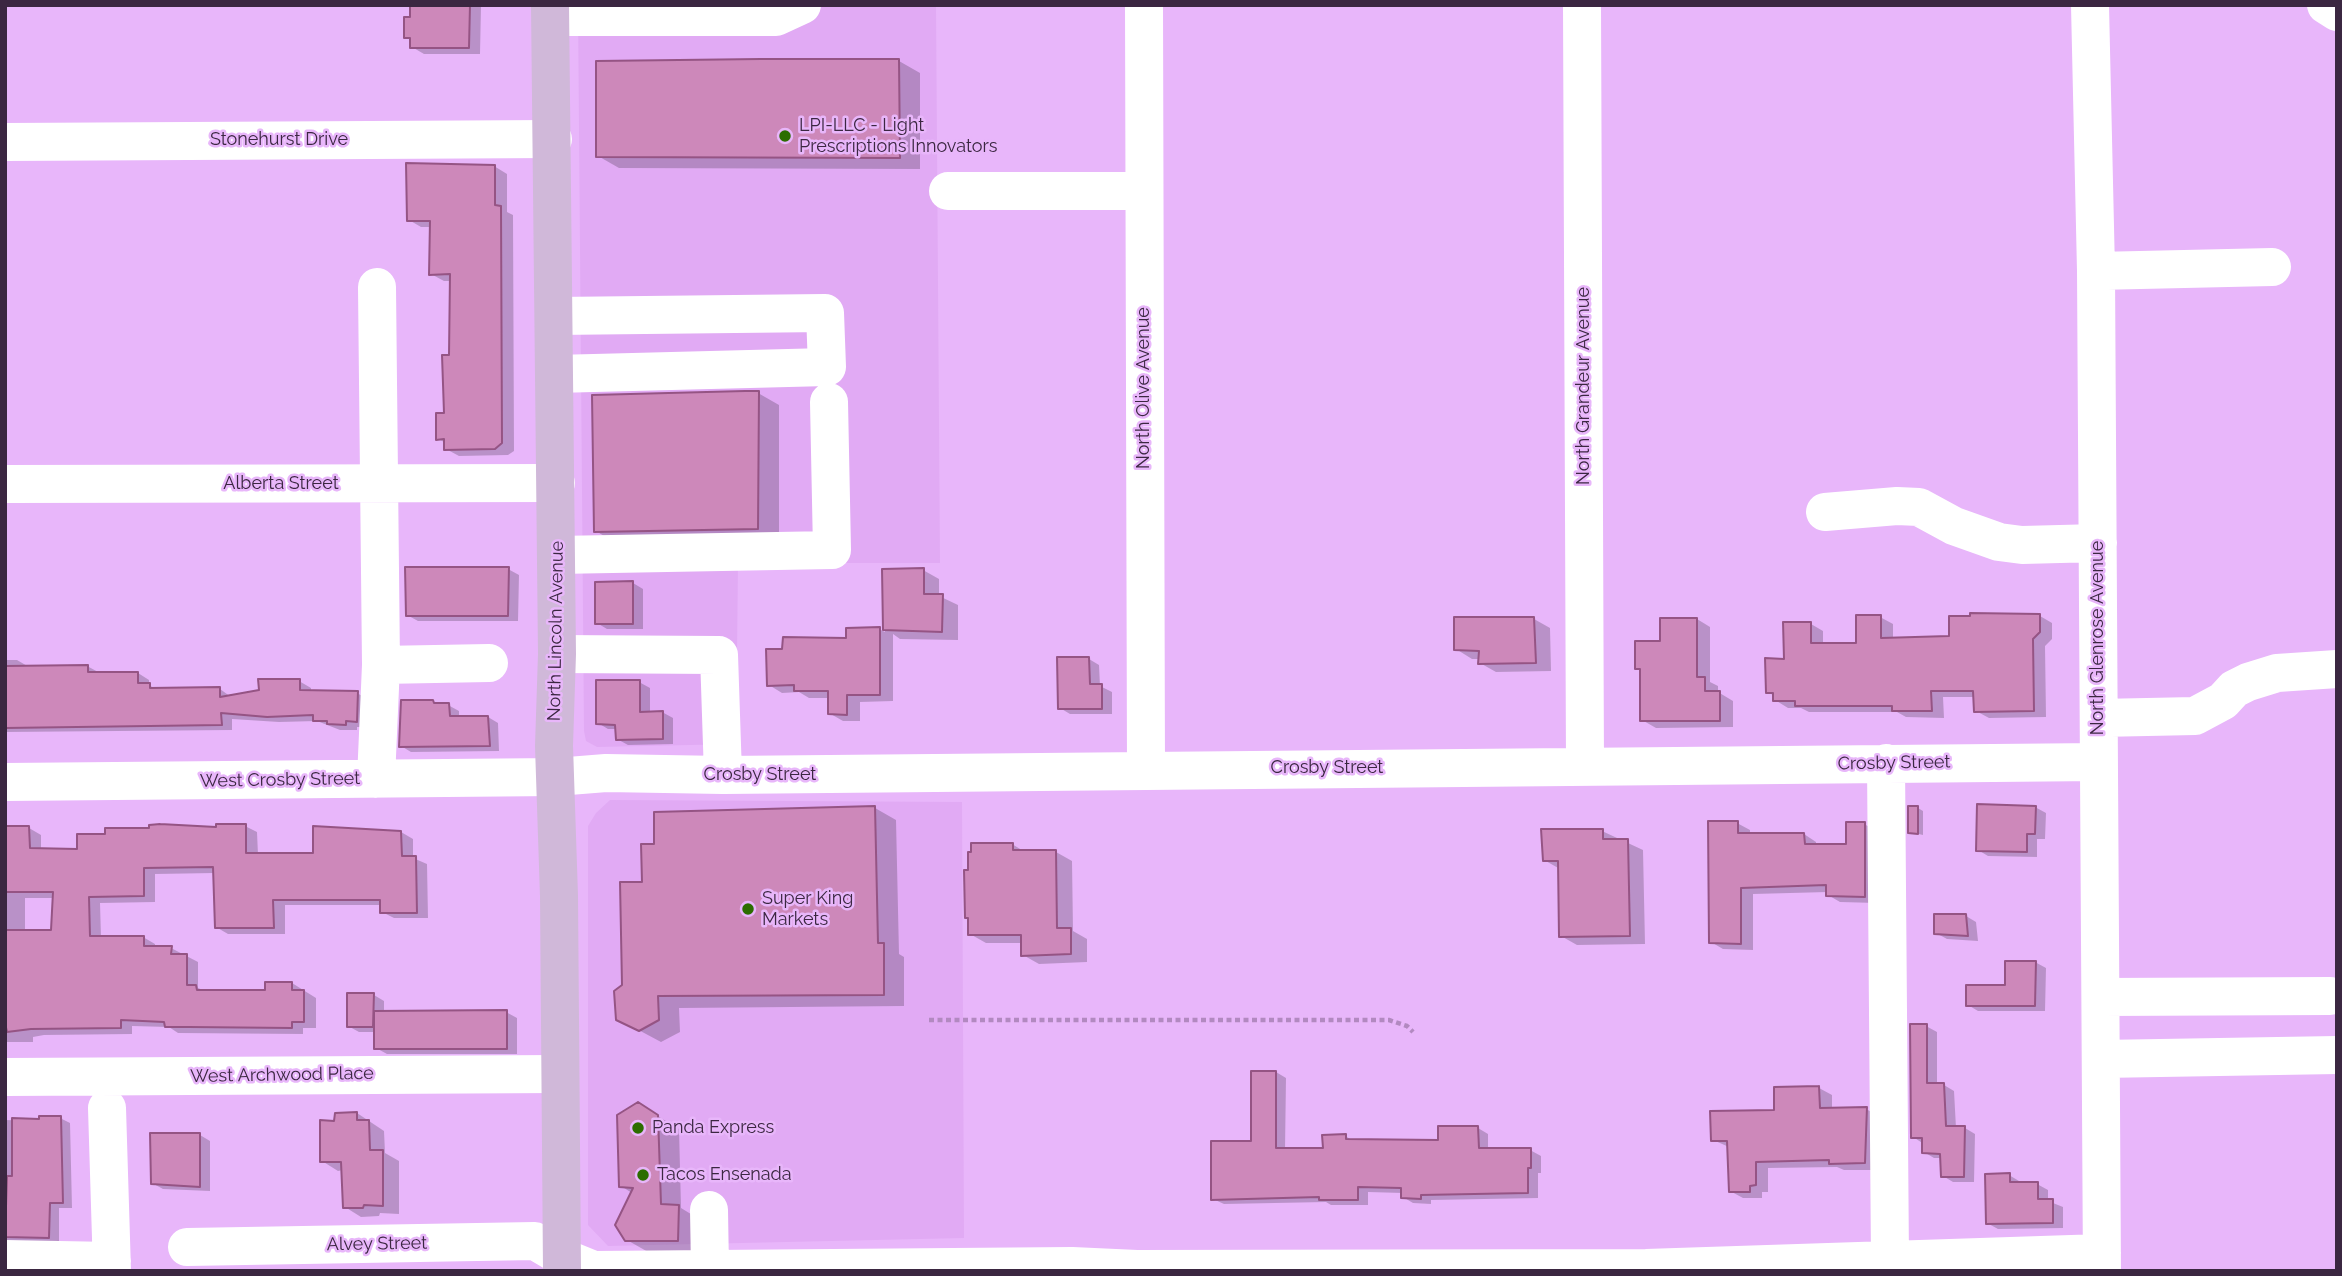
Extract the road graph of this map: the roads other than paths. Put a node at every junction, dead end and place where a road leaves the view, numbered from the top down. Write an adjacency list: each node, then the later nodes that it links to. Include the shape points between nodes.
1 (802, 5): 6 (street, via 776,17)
2 (1144, 5): 11 (street, North Olive Avenue)
3 (1582, 5): 31 (street, North Grandeur Avenue)
4 (2090, 5): 13 (street, North Glenrose Avenue)
5 (2326, 5): 7 (street)
6 (551, 11): 8 (main road, North Lincoln Avenue)
7 (2337, 12)
8 (553, 139): 9 (street, Stonehurst Drive); 15 (main road, North Lincoln Avenue)
9 (5, 142)
10 (948, 191): 11 (street)
11 (1143, 191): 32 (street, North Olive Avenue)
12 (2272, 267): 13 (street)
13 (2096, 271): 22 (street, North Glenrose Avenue)
14 (377, 287): 20 (street)
15 (555, 316): 16 (main road, North Lincoln Avenue); 16 (street, via 825,313 827,367)
16 (555, 374): 18 (main road, North Lincoln Avenue)
17 (830, 402): 23 (street, via 832,550)
18 (556, 483): 20 (street, Alberta Street); 23 (main road, North Lincoln Avenue)
19 (5, 484): 20 (street, Alberta Street)
20 (379, 484): 26 (street)
21 (1825, 512): 22 (street, via 1919,507 1999,542)
22 (2098, 543): 28 (street, North Glenrose Avenue)
23 (557, 555): 24 (main road, North Lincoln Avenue)
24 (557, 654): 33 (street, via 719,655); 34 (main road, North Lincoln Avenue)
25 (489, 663): 26 (street)
26 (381, 665): 35 (street)
27 (2337, 669): 28 (street, via 2277,673 2248,682 2195,716)
28 (2099, 718): 29 (street, North Glenrose Avenue)
29 (2099, 762): 30 (street, Crosby Street); 38 (street, North Glenrose Avenue)
30 (1886, 763): 31 (street, Crosby Street); 47 (street)
31 (1586, 766): 32 (street, Crosby Street)
32 (1146, 770): 33 (street, Crosby Street)
33 (723, 775): 34 (street, Crosby Street)
34 (556, 777): 35 (street, West Crosby Street); 41 (main road, North Lincoln Avenue)
35 (376, 779): 36 (street, West Crosby Street)
36 (5, 782)
37 (2330, 996): 38 (street)
38 (2101, 997): 40 (street, North Glenrose Avenue)
39 (2337, 1055): 40 (street)
40 (2101, 1059): 48 (street, North Glenrose Avenue)
41 (559, 1074): 42 (street, West Archwood Place); 49 (main road, North Lincoln Avenue)
42 (5, 1077)
43 (107, 1108): 50 (street)
44 (709, 1210): 51 (street)
45 (187, 1247): 49 (street, Alvey Street, via 535,1241)
46 (5, 1259): 50 (street)
47 (1890, 1261): 48 (street, Alvey Street); 51 (street, Alvey Street, via 1646,1268)
48 (2102, 1262)
49 (562, 1264): 51 (street, Alvey Street, via 594,1270)
50 (112, 1266)
51 (709, 1269)

